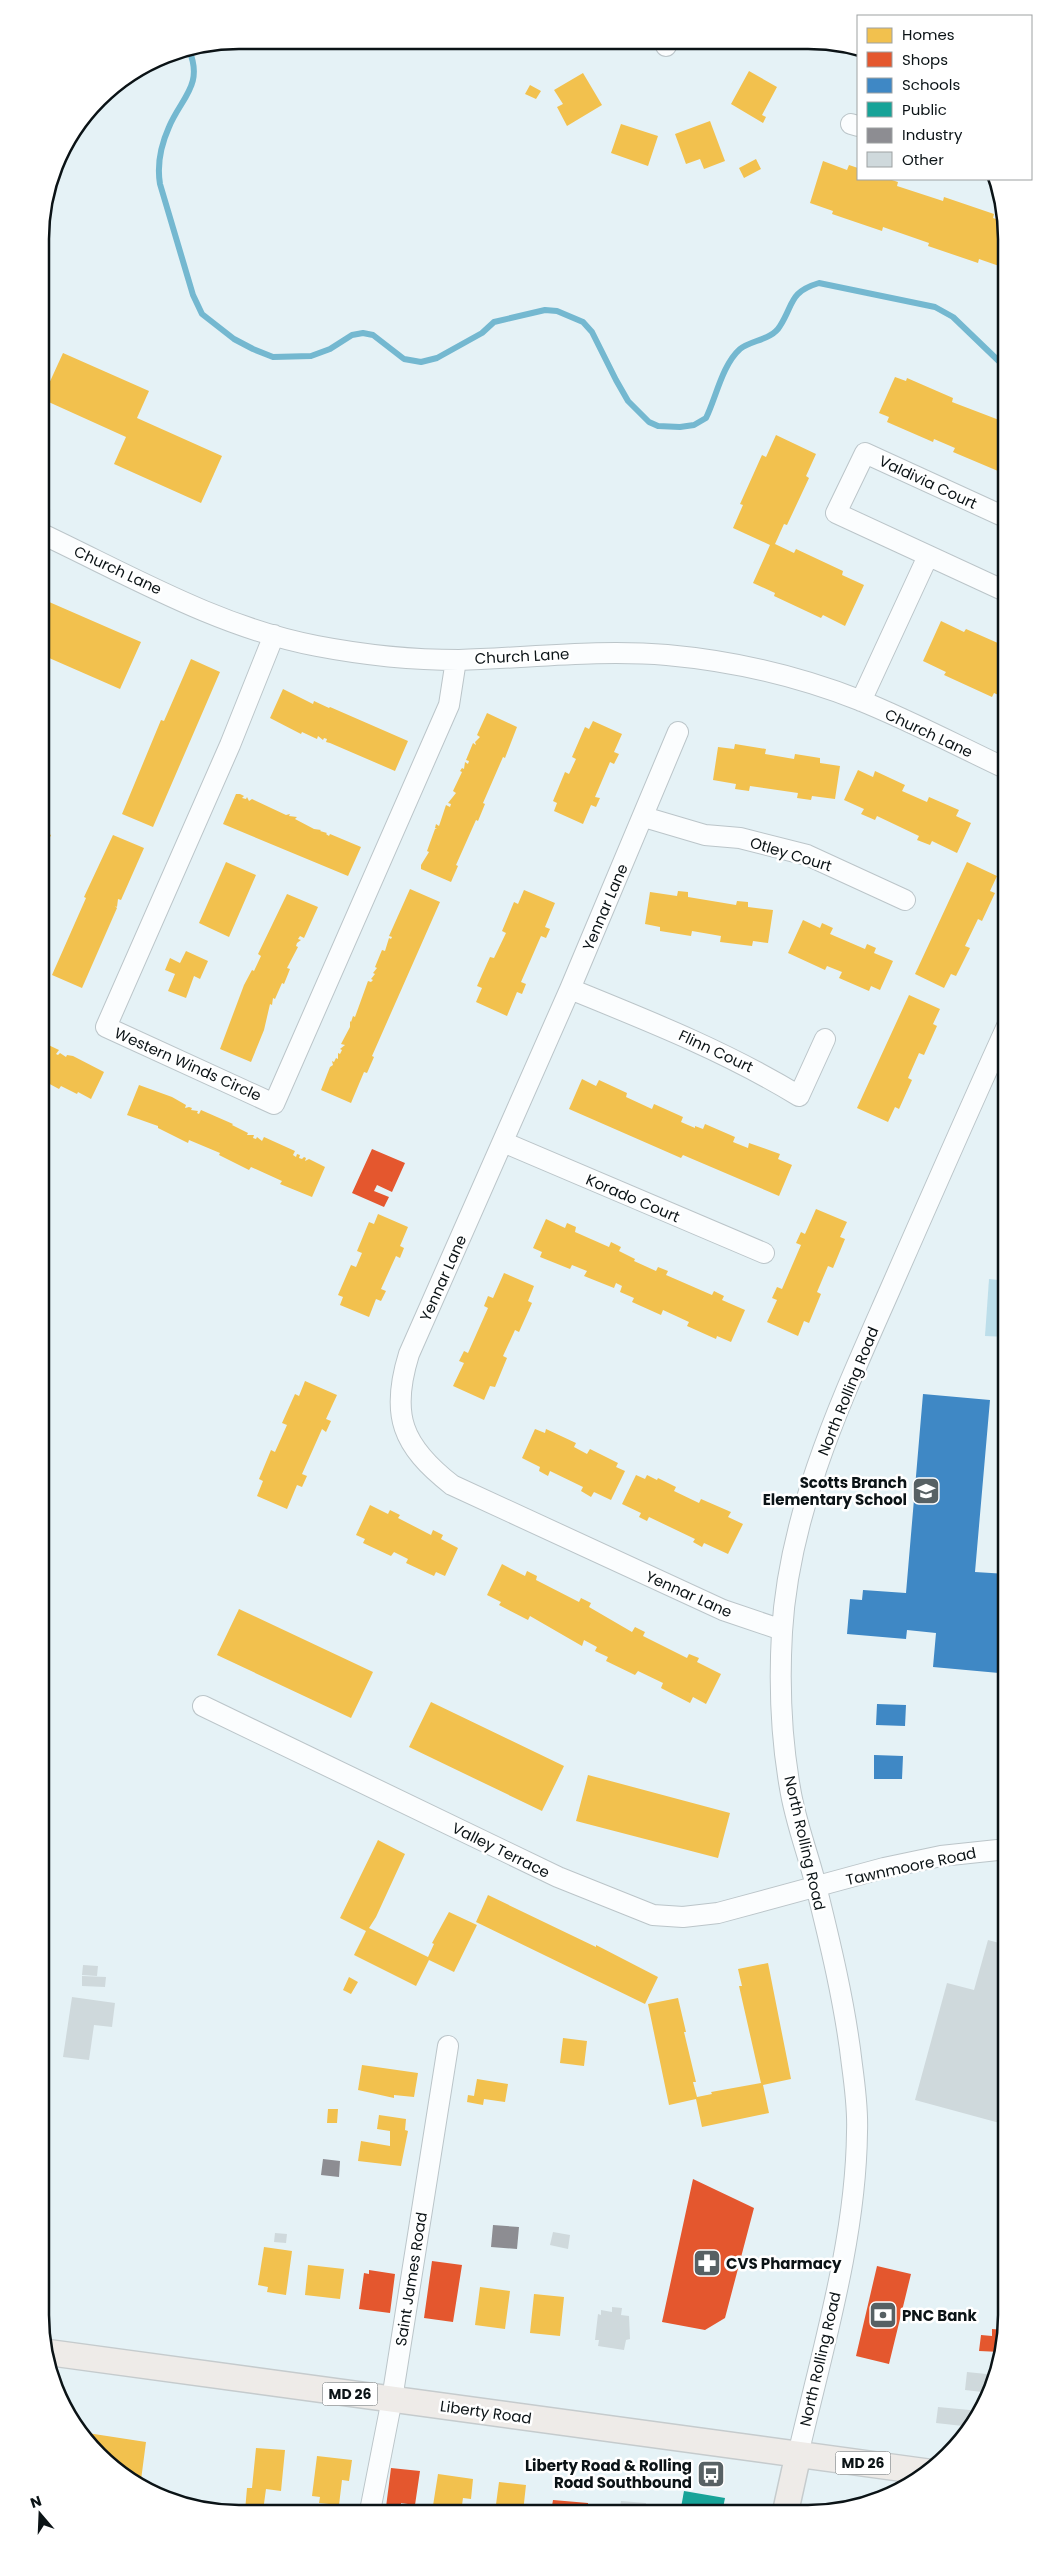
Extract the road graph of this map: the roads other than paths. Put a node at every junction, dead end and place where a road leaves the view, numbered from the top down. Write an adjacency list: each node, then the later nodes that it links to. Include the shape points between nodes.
1 (998, 514): 3 (street, Valdivia Court, via 865,453 836,513)
2 (49, 537): 5 (street, Church Lane, via 192,604)
3 (928, 556): 4 (street, Valdivia Court); 7 (street)
4 (998, 588)
5 (274, 635): 6 (street, Church Lane, via 356,653); 6 (street, Western Winds Circle, via 230,745 106,1027 274,1104 449,705)
6 (456, 660): 7 (street, Church Lane, via 576,654 666,654 785,675)
7 (860, 701): 9 (street, Church Lane)
8 (678, 732): 10 (street, Yennar Lane)
9 (998, 765)
10 (644, 817): 11 (street, Otley Court, via 705,835 748,840 807,855); 12 (street, Yennar Lane)
11 (905, 900)
12 (570, 989): 13 (street, Flinn Court, via 705,1044 800,1096); 15 (street, Yennar Lane)
13 (825, 1038)
14 (998, 1046): 17 (street, North Rolling Road, via 824,1447 801,1517 788,1574)
15 (503, 1142): 16 (street, Korado Court); 17 (street, Yennar Lane, via 401,1378 399,1403 402,1423 413,1443 428,1466 452,1484 723,1610)
16 (764, 1253)
17 (782, 1630): 20 (street, North Rolling Road, via 780,1704 790,1791)
18 (202, 1706): 20 (street, Valley Terrace, via 558,1877 653,1915 683,1917 718,1913)
19 (998, 1850): 20 (street, Tawnmoore Road, via 941,1856)
20 (816, 1887): 24 (street, North Rolling Road, via 852,2062 858,2129 854,2195 846,2243)
21 (448, 2046): 23 (street, Saint James Road)
22 (52, 2353): 23 (main road, Liberty Road / MD 26)
23 (392, 2399): 24 (main road, Liberty Road / MD 26); 26 (street, Saint James Road)
24 (798, 2455): 25 (main road, Liberty Road / MD 26); 27 (main road, North Rolling Road)
25 (917, 2471)
26 (371, 2505)
27 (787, 2505)

